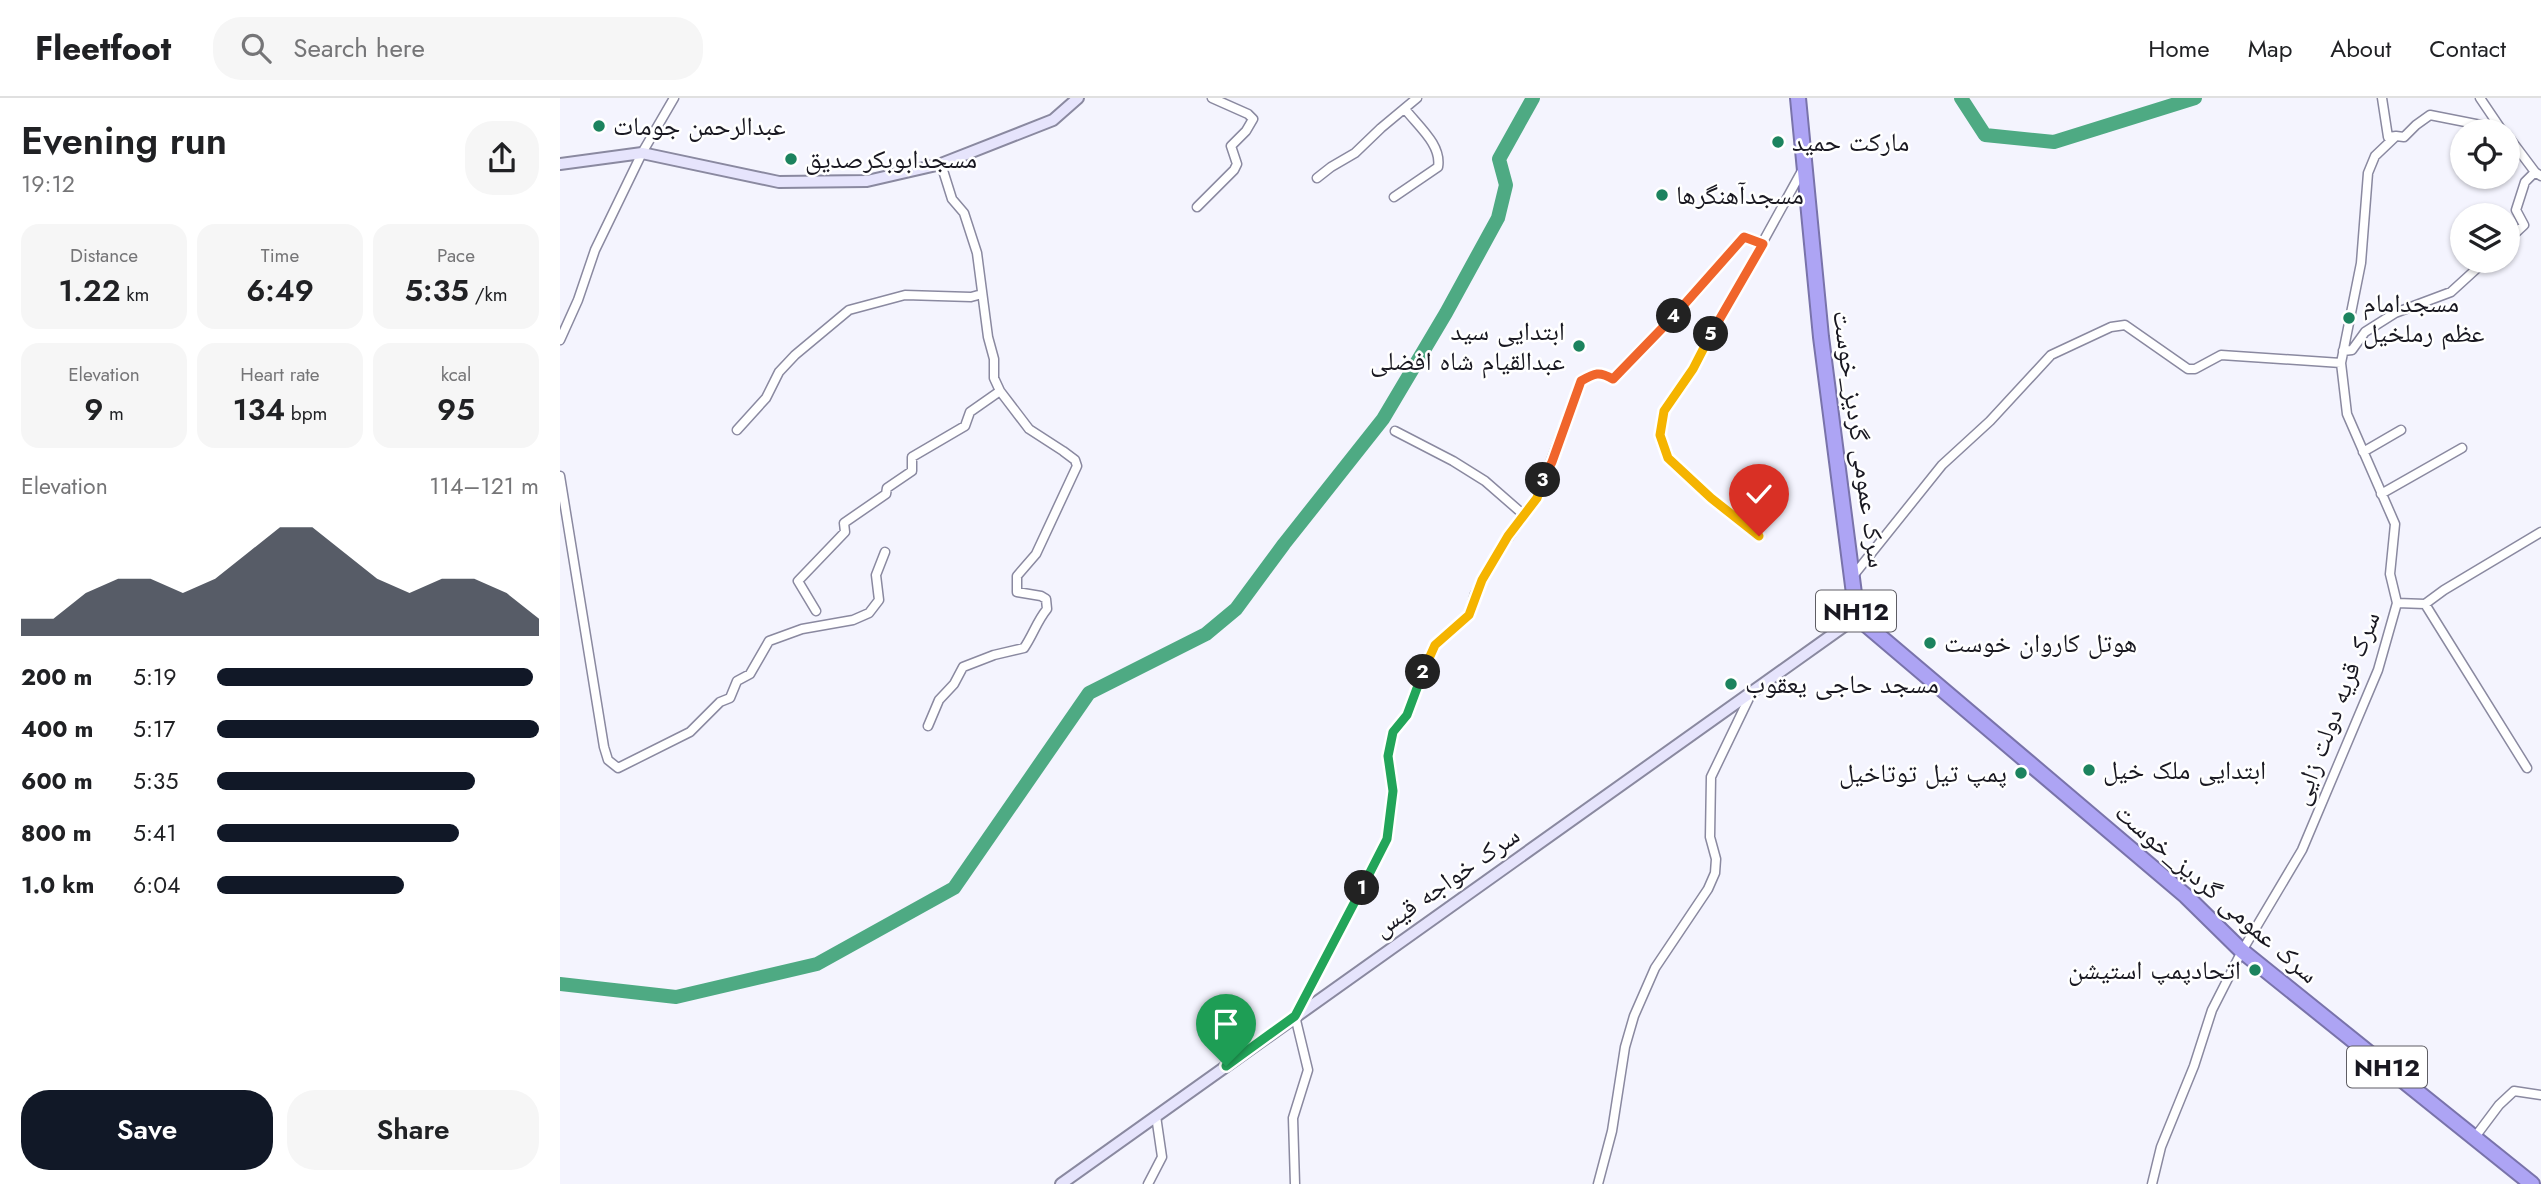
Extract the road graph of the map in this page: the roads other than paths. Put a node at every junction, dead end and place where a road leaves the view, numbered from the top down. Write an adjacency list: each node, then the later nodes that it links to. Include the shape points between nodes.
1 (674, 98): 13 (street)
2 (1078, 98): 15 (street, via 1053,120)
3 (1212, 98): 21 (street, via 1253,119 1231,146 1237,164 1234,170)
4 (1417, 98): 8 (street)
5 (1799, 98): 16 (highway, سرک عمومی گردیز_خوست / NH12)
6 (2382, 98): 11 (street, via 2388,137)
7 (2480, 98): 10 (street, سرک قریه دولت زایی)
8 (1405, 110): 18 (street); 19 (street, via 1437,148 1439,163)
9 (2450, 119): 11 (street, سرک قریه دولت زایی, via 2430,115 2404,137)
10 (2494, 119)
11 (2396, 136): 26 (street, سرک قریه دولت زایی, via 2375,156 2368,173 2361,263)
12 (2520, 151): 17 (street)
13 (642, 153): 14 (street); 15 (street, via 779,182 867,181); 25 (street, via 595,250)
14 (560, 164)
15 (941, 164): 24 (street, via 977,253)
16 (1805, 167): 22 (street); 40 (highway, سرک عمومی گردیز_خوست / NH12, via 1819,324)
17 (2538, 174): 20 (street, via 2525,182)
18 (1317, 178)
19 (1394, 197)
20 (2517, 203)
21 (1198, 208)
22 (1763, 244): 36 (street, via 1744,237 1613,379 1596,372 1581,381 1537,498); 38 (street, via 1693,369 1664,411 1660,435 1668,458)
23 (2472, 273): 26 (street, via 2451,292 2395,313 2365,332 2352,350)
24 (982, 294): 28 (street); 29 (street, via 905,295 849,310 779,372 766,398)
25 (560, 340)
26 (2343, 351): 27 (street, سرک قریه دولت زایی)
27 (2341, 363): 33 (street, سرک قریه دولت زایی, via 2347,414); 40 (street, via 2221,355 2188,369 2125,325 2111,327 2051,355 1942,465)
28 (1000, 391): 43 (street, via 970,412 965,426 912,457 912,471 844,523 845,532 798,581); 46 (street, via 1030,429 1077,466 1036,554 1017,576 1017,592 1041,596 1047,608 1024,648 963,667 939,700)
29 (737, 430)
30 (2401, 430): 33 (street)
31 (1395, 431): 36 (street, via 1485,481)
32 (2462, 448): 35 (street)
33 (2363, 452): 35 (street, سرک قریه دولت زایی)
34 (560, 476): 39 (street, via 604,747 608,760 618,768 690,732 730,698 737,681 750,674 769,641 869,613 879,600 876,575)
35 (2381, 494): 41 (street, سرک قریه دولت زایی, via 2395,524 2390,573)
36 (1524, 515): 49 (street, via 1491,563 1469,615 1435,645 1407,715 1393,732 1388,756 1393,791 1387,839)
37 (2541, 532): 42 (street)
38 (1759, 536)
39 (885, 552)
40 (1853, 576): 44 (highway, سرک عمومی گردیز_خوست / NH12)
41 (2397, 603): 42 (street); 48 (street, سرک قریه دولت زایی, via 2378,670 2302,850)
42 (2425, 604): 47 (street)
43 (816, 611)
44 (1857, 617): 45 (street, سرک خواجه قیس); 48 (highway, سرک عمومی گردیز_خوست / NH12, via 2186,896)
45 (1752, 692): 49 (street, سرک خواجه قیس); 56 (street, via 1711,777 1715,873 1655,968 1634,1016)
46 (928, 726)
47 (2527, 768)
48 (2242, 951): 52 (highway, سرک عمومی گردیز_خوست / NH12); 57 (street, سرک قریه دولت زایی, via 2212,1010 2161,1147)
49 (1295, 1016): 51 (street, سرک خواجه قیس); 55 (street, via 1308,1070 1293,1118)
50 (2541, 1095): 52 (street, via 2514,1091)
51 (1156, 1116): 53 (street, سرک خواجه قیس); 54 (street, via 1162,1157)
52 (2474, 1137): 58 (highway, سرک عمومی گردیز_خوست / NH12)
53 (1061, 1184)
54 (1148, 1184)
55 (1295, 1184)
56 (1598, 1184)
57 (2152, 1184)
58 (2532, 1184)

